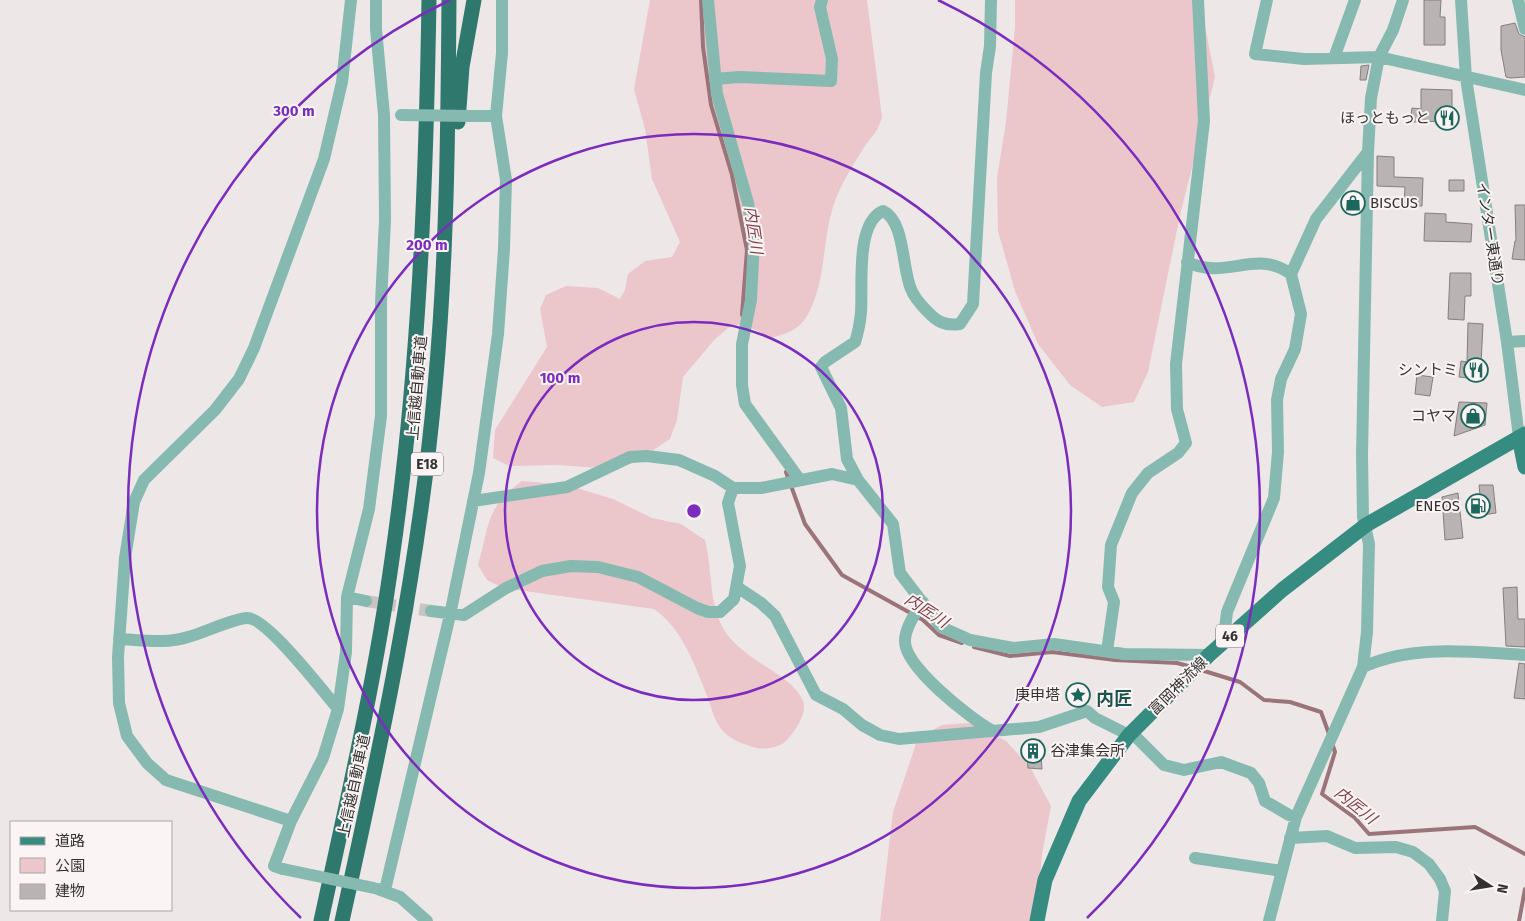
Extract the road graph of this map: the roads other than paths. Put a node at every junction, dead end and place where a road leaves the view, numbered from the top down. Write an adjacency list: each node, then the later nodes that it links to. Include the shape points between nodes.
1 (351, 0): 45 (street, via 342,82 324,159 254,348 240,379 215,410 144,480 134,502)
2 (376, 0): 23 (street)
3 (449, 0): 30 (highway, 上信越自動車道 / E18, via 446,202)
4 (474, 0): 30 (highway, via 462,67 445,318)
5 (502, 0): 24 (street, via 502,53)
6 (708, 0): 21 (street)
7 (822, 0): 21 (street, via 820,7 832,59 831,80)
8 (991, 0): 34 (street, via 973,304 968,315 960,324 948,326 935,320 922,306 911,289 896,224 889,214 883,212 872,219 864,241 861,312 855,342 822,367 841,408 847,459)
9 (1198, 0): 26 (street, via 1204,121)
10 (1267, 0): 19 (street, via 1255,54 1304,59)
11 (1355, 0): 19 (street)
12 (1403, 0): 18 (street)
13 (1461, 0): 20 (street, インター東通り)
14 (1518, 0): 16 (street)
15 (429, 1): 59 (highway, 上信越自動車道 / E18, via 424,211 404,473 377,651)
16 (1524, 13): 17 (street, via 1522,22)
17 (1525, 29)
18 (1379, 57): 19 (street); 20 (street); 25 (street)
19 (1334, 58)
20 (1466, 78): 22 (street); 29 (street, インター東通り)
21 (715, 79): 33 (street, via 748,203 754,242 751,300 742,344 745,404)
22 (1525, 90)
23 (384, 114): 24 (street, bridge); 39 (street, via 381,416 369,509)
24 (496, 116): 36 (street, via 506,180 504,249 498,334)
25 (1368, 152): 27 (street, via 1316,219); 37 (street, via 1362,455)
26 (1187, 262): 27 (street, via 1214,269 1269,263); 46 (street, via 1176,364 1177,409 1186,442 1178,453 1148,473 1132,493 1111,545 1108,587 1114,602)
27 (1291, 274): 44 (street, via 1301,314 1295,349 1281,379 1277,400 1278,452 1274,498 1227,612 1226,629)
28 (1525, 340): 29 (street)
29 (1507, 342): 31 (street, インター東通り)
30 (435, 388): 60 (highway, 上信越自動車道 / E18, via 415,554 397,661)
31 (1522, 435): 32 (main road, インター東通り); 37 (main road, 富岡神流線 / 46)
32 (1525, 467)
33 (800, 480): 34 (street, via 832,474); 35 (street, via 761,488)
34 (858, 480): 41 (street, via 892,524 900,573)
35 (733, 488): 36 (street, via 679,460 647,456 630,457 567,487); 38 (street, via 728,503 740,566)
36 (474, 502): 43 (street)
37 (1366, 525): 44 (main road, 富岡神流線 / 46, via 1296,578); 49 (street, via 1369,544 1368,632)
38 (737, 587): 43 (street, via 734,599 724,610 708,612 638,577 598,567 570,566 542,571 506,588 464,615); 51 (street, via 775,616 816,694 844,709 862,725 880,735 899,739)
39 (347, 597): 40 (street); 50 (street, via 346,652)
40 (366, 601)
41 (923, 602): 46 (street, via 941,627 970,640 1013,648 1054,644); 51 (street, via 907,629 904,642 910,657 925,677 974,720)
42 (431, 611): 43 (street)
43 (450, 614): 58 (street)
44 (1230, 636): 48 (main road, 富岡神流線 / 46)
45 (119, 639): 50 (street, via 158,641 186,638 248,618 260,623 276,637); 54 (street, via 119,703 127,736 147,764 166,780)
46 (1107, 651): 48 (street)
47 (1525, 654): 49 (street, via 1434,651 1381,658)
48 (1209, 655): 52 (main road, 富岡神流線 / 46)
49 (1363, 667): 53 (street)
50 (338, 709): 54 (street, via 323,758)
51 (991, 730): 52 (street, via 1039,727 1087,711)
52 (1130, 734): 53 (street, via 1164,765 1184,770 1220,762 1252,772 1265,801); 62 (main road, 富岡神流線 / 46, via 1079,801 1045,880)
53 (1296, 817): 55 (street)
54 (291, 821): 58 (street, bridge, via 274,866)
55 (1290, 838): 57 (street); 64 (street, via 1327,836 1355,848 1396,847 1413,852 1429,864 1440,879 1444,891)
56 (1195, 858): 57 (street)
57 (1282, 871): 63 (street)
58 (380, 889): 61 (street, via 400,896)
59 (320, 921)
60 (342, 921)
61 (427, 921)
62 (1037, 921)
63 (1269, 921)
64 (1442, 921)

